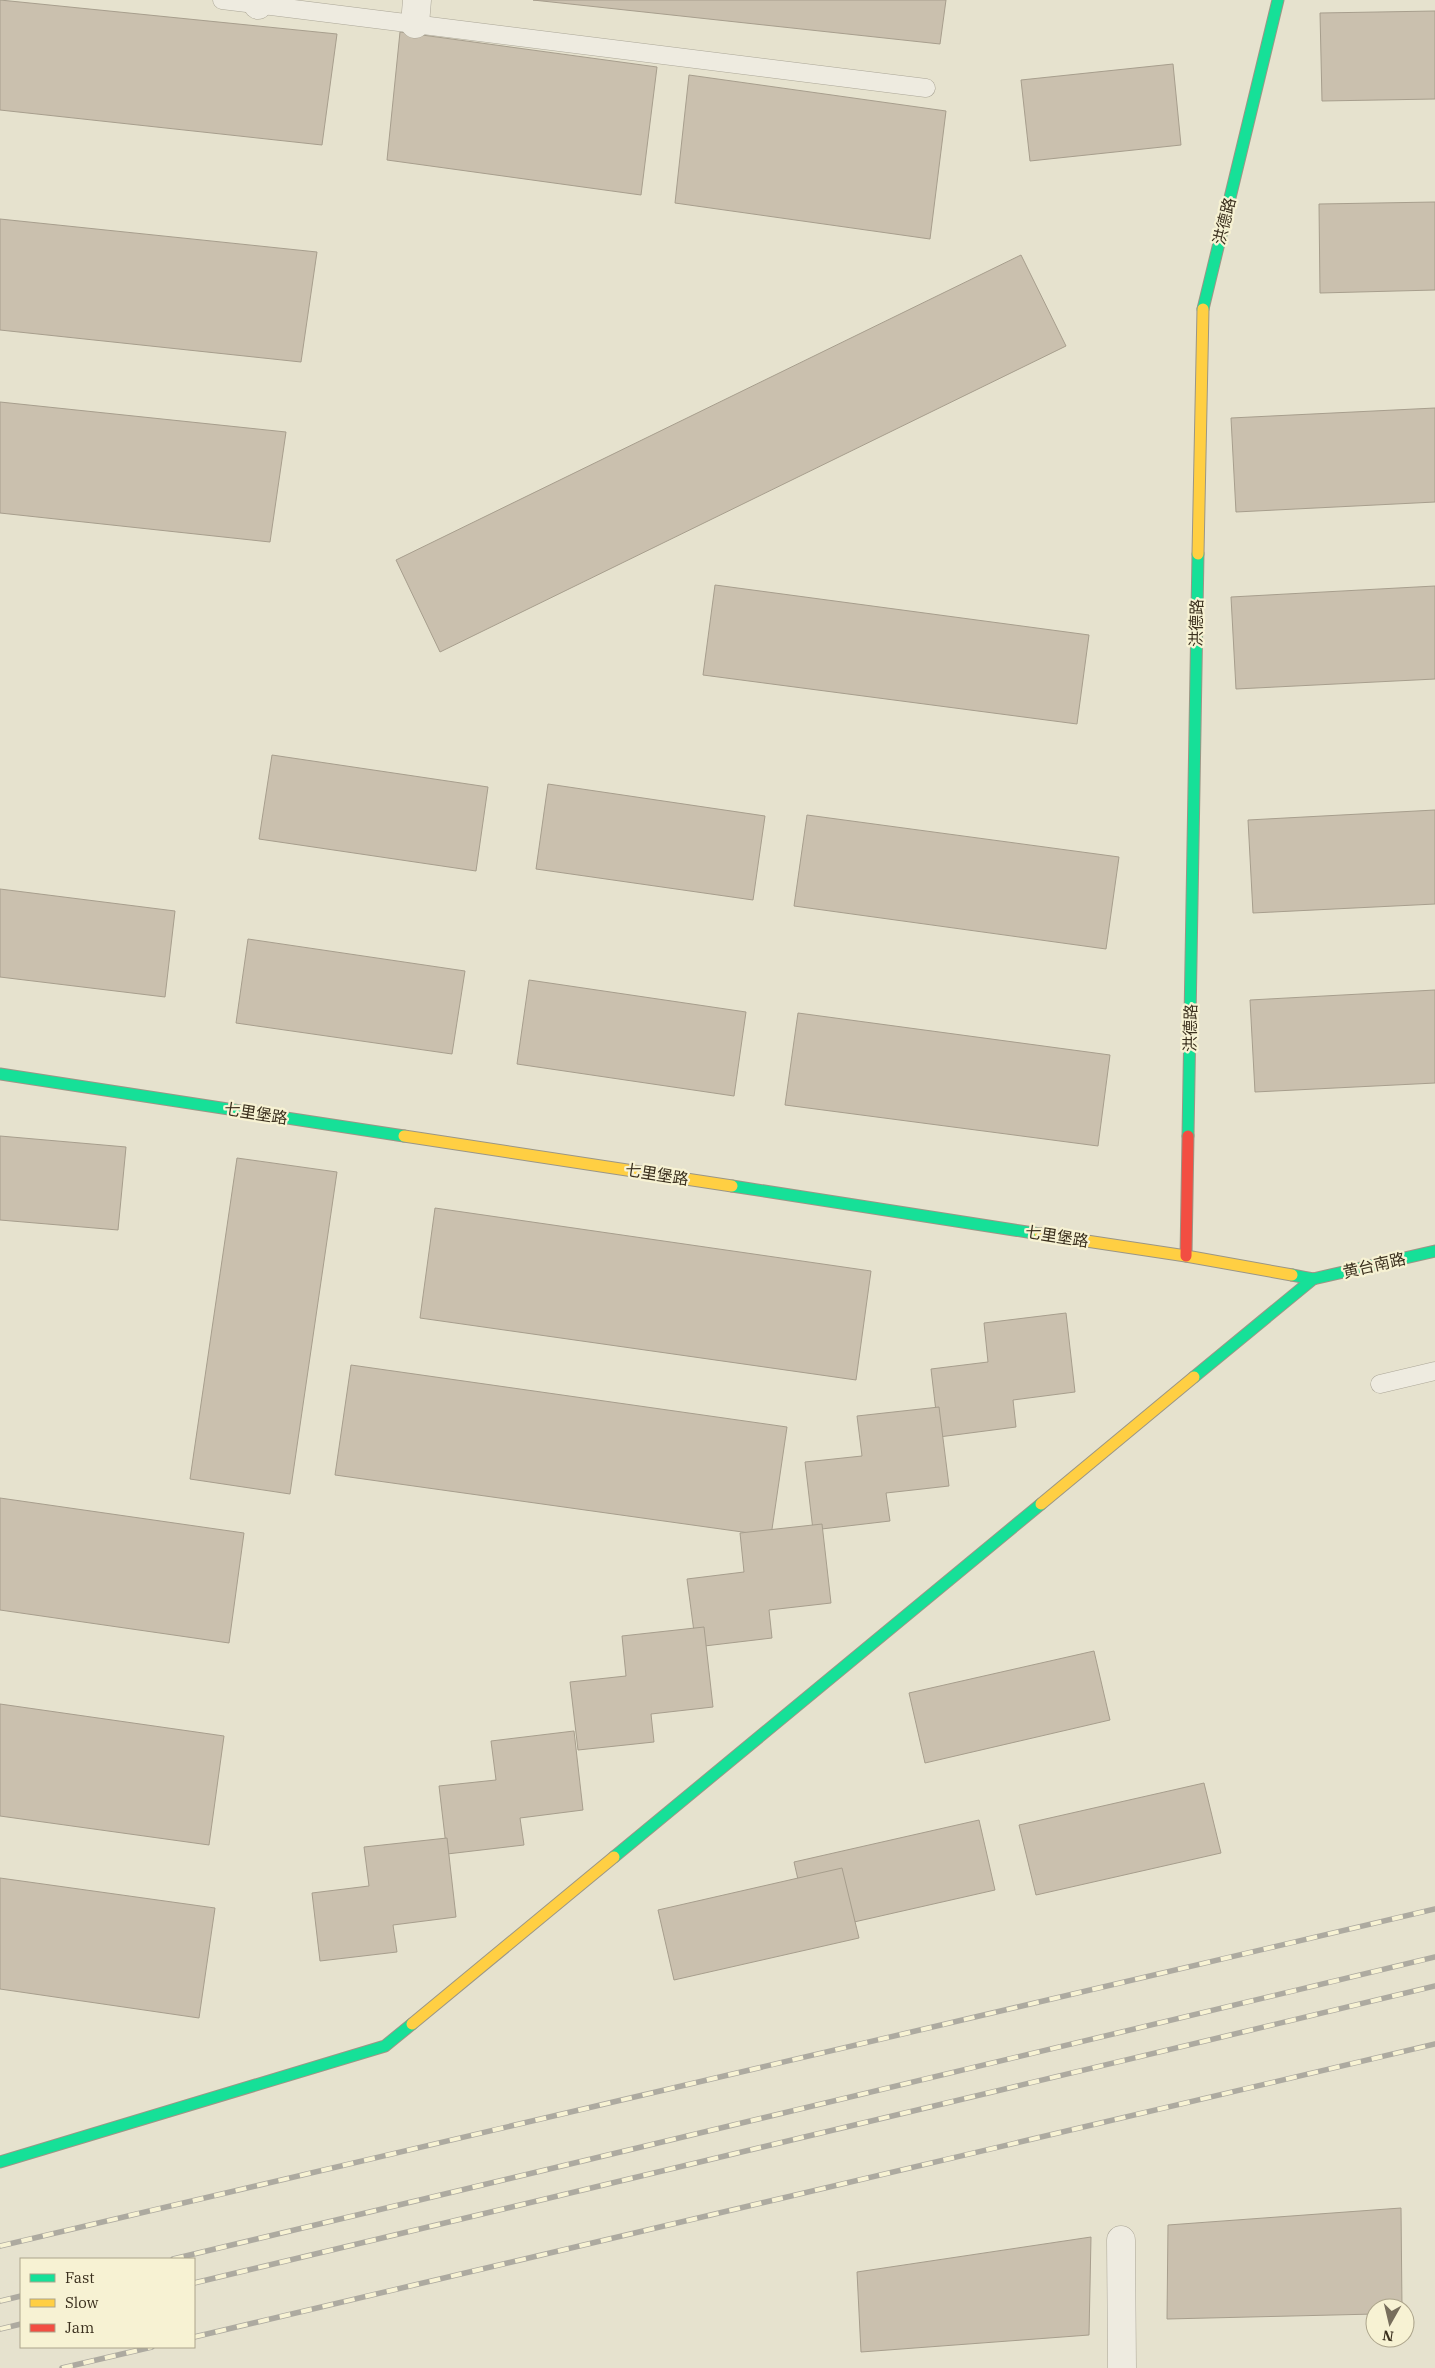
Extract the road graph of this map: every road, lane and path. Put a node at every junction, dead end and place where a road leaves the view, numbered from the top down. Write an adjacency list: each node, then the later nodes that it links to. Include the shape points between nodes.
1 (222, 0): 3 (lane)
2 (1278, 0): 8 (street, 洪德路, via 1202,311)
3 (258, 2): 4 (lane)
4 (416, 12): 5 (lane)
5 (926, 88)
6 (0, 1074): 8 (street, 七里堡路)
7 (1435, 1251): 9 (street, 黄台南路)
8 (1186, 1256): 9 (street, 七里堡路)
9 (1313, 1279): 12 (street, via 385,2046)
10 (1435, 1370): 11 (lane)
11 (1380, 1384)
12 (0, 2162)
13 (1121, 2240): 14 (street)
14 (1122, 2368)

